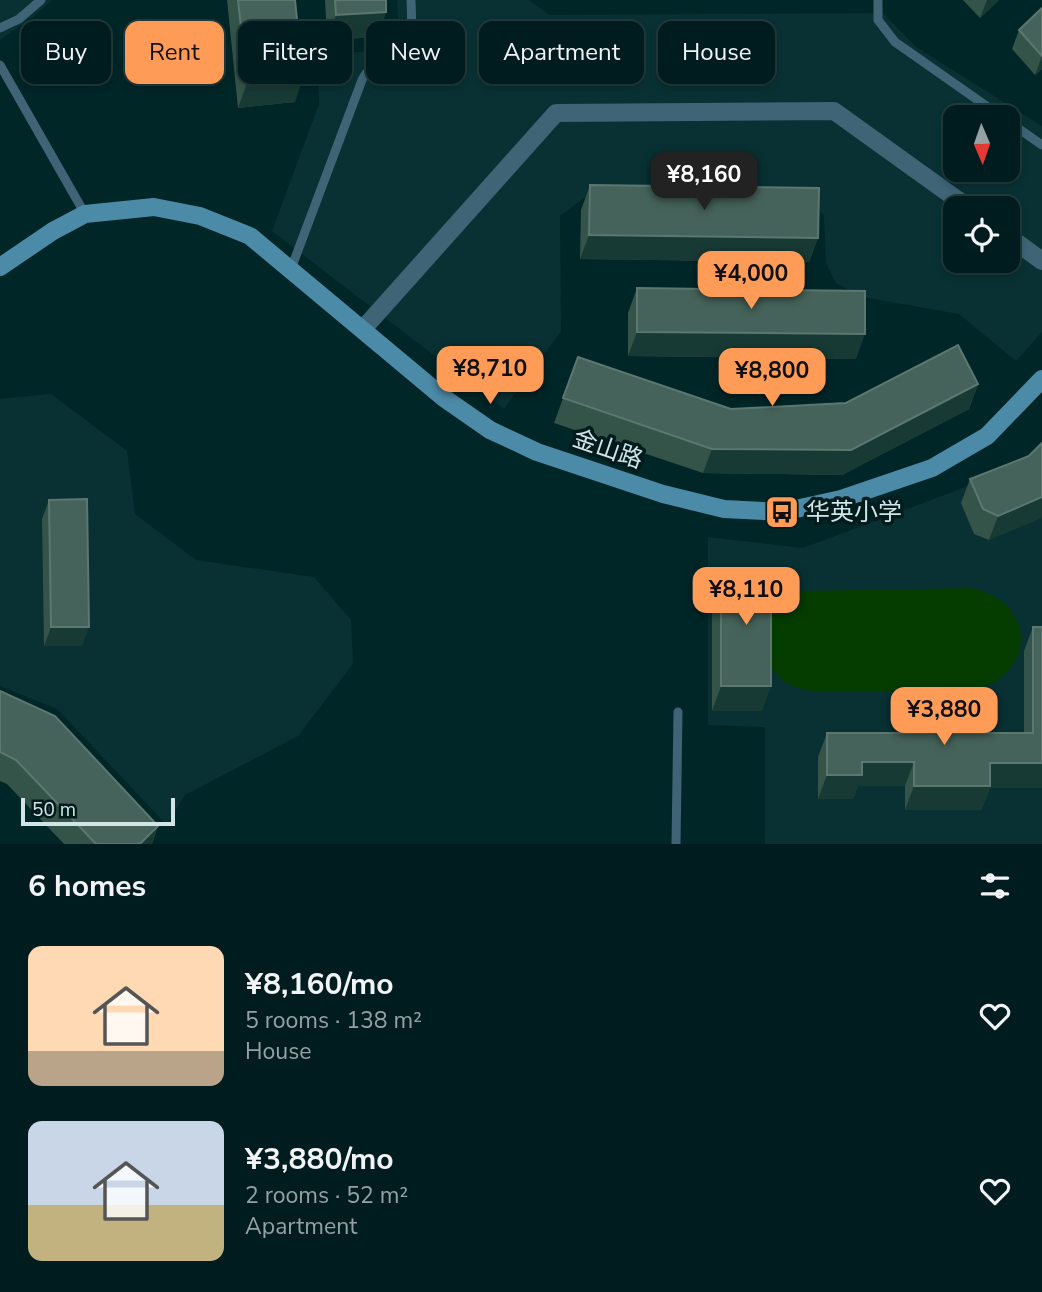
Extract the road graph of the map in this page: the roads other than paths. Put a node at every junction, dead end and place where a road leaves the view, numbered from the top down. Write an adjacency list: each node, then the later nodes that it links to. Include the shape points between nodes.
1 (41, 0): 4 (lane, via 19,19)
2 (411, 0): 14 (lane, via 408,42 404,50 367,71 362,80)
3 (878, 0): 6 (lane, via 878,20 895,41)
4 (0, 27)
5 (0, 65): 10 (lane)
6 (985, 105)
7 (1020, 129): 8 (lane)
8 (1042, 145)
9 (952, 196): 15 (street, via 834,111 556,113)
10 (85, 214): 13 (street, 金山路); 14 (street, 金山路, via 154,207 200,216 250,236)
11 (1020, 245): 12 (street)
12 (1042, 261)
13 (0, 267)
14 (291, 269): 15 (street, 金山路)
15 (363, 330): 16 (street, 金山路, via 444,398 490,429 550,456 724,509 782,512 841,499 932,468 987,436)
16 (1042, 379)
17 (678, 712): 18 (lane)
18 (676, 844)

